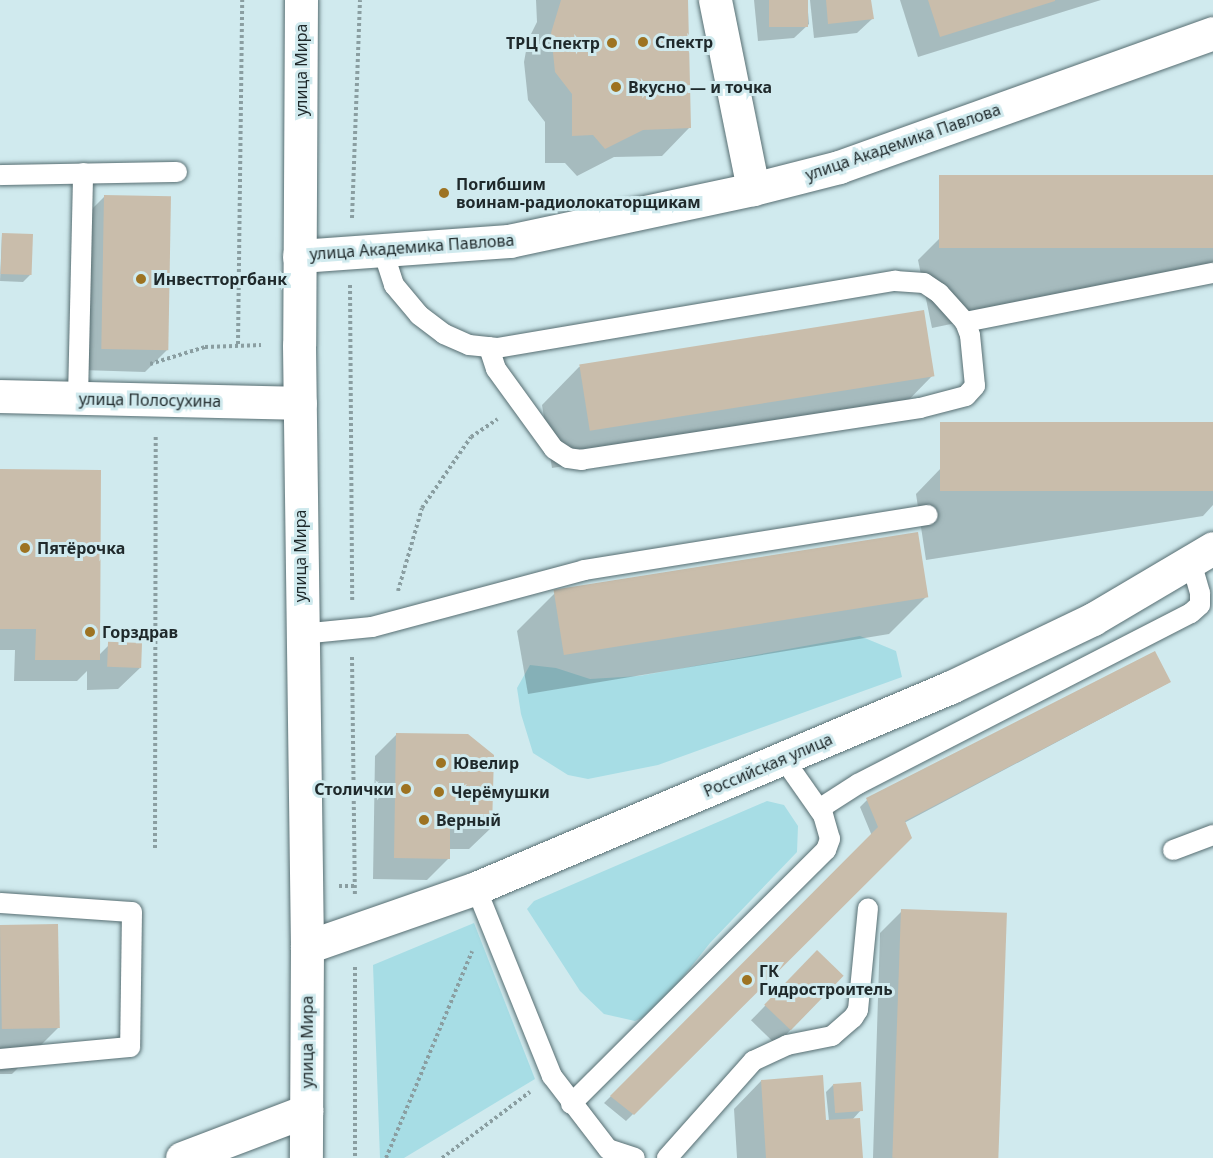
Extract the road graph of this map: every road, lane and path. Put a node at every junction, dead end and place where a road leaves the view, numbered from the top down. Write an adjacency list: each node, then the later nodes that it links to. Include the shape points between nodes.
1 (242, 0): 16 (path)
2 (301, 0): 12 (street, улица Мира)
3 (360, 0): 10 (path)
4 (715, 0): 9 (street)
5 (1213, 33): 9 (street, улица Академика Павлова, via 838,166)
6 (177, 172): 7 (lane)
7 (83, 173): 8 (lane); 21 (lane)
8 (0, 175)
9 (753, 189): 11 (street, улица Академика Павлова, via 509,241)
10 (352, 228)
11 (382, 251): 12 (street, улица Академика Павлова); 18 (lane, via 394,285 419,315 452,338)
12 (299, 256): 23 (street, улица Мира)
13 (1213, 273): 15 (lane)
14 (350, 285): 28 (path)
15 (965, 322): 18 (lane, via 931,288 895,281 529,345); 24 (lane, via 975,386 966,396 920,408 582,460 568,458 554,449)
16 (238, 344): 17 (path); 19 (path, via 205,347)
17 (261, 345)
18 (489, 347): 24 (lane, via 496,369)
19 (140, 366)
20 (0, 396): 21 (street, улица Полосухина)
21 (78, 398): 22 (street, улица Полосухина)
22 (156, 400): 23 (street, улица Полосухина); 33 (path)
23 (300, 403): 29 (street, улица Мира)
24 (521, 403): 27 (path, via 471,437 422,508)
25 (928, 515): 27 (lane, via 584,570)
26 (1202, 555): 30 (street, Российская улица, via 1093,619 951,687); 31 (lane, via 1200,605 1191,613 858,784)
27 (389, 621): 28 (lane)
28 (352, 630): 29 (lane); 37 (path)
29 (301, 634): 39 (street, улица Мира)
30 (783, 758): 31 (lane); 35 (street, Российская улица)
31 (819, 809): 43 (lane, via 829,828 826,850)
32 (1213, 835): 34 (lane)
33 (155, 848)
34 (1173, 850)
35 (481, 902): 39 (street, Российская улица); 42 (lane); 48 (path)
36 (0, 903): 41 (lane, via 132,912 130,1047)
37 (355, 908)
38 (868, 908): 51 (lane, via 858,1010 848,1024 832,1036 787,1045 753,1061)
39 (307, 948): 44 (street, улица Мира)
40 (355, 960): 47 (path)
41 (0, 1059)
42 (552, 1076): 43 (lane); 49 (path)
43 (571, 1104): 50 (lane, via 608,1149)
44 (306, 1111): 45 (street); 46 (street, улица Мира)
45 (182, 1158)
46 (306, 1158)
47 (355, 1158)
48 (386, 1158)
49 (442, 1158)
50 (634, 1158)
51 (667, 1158)

